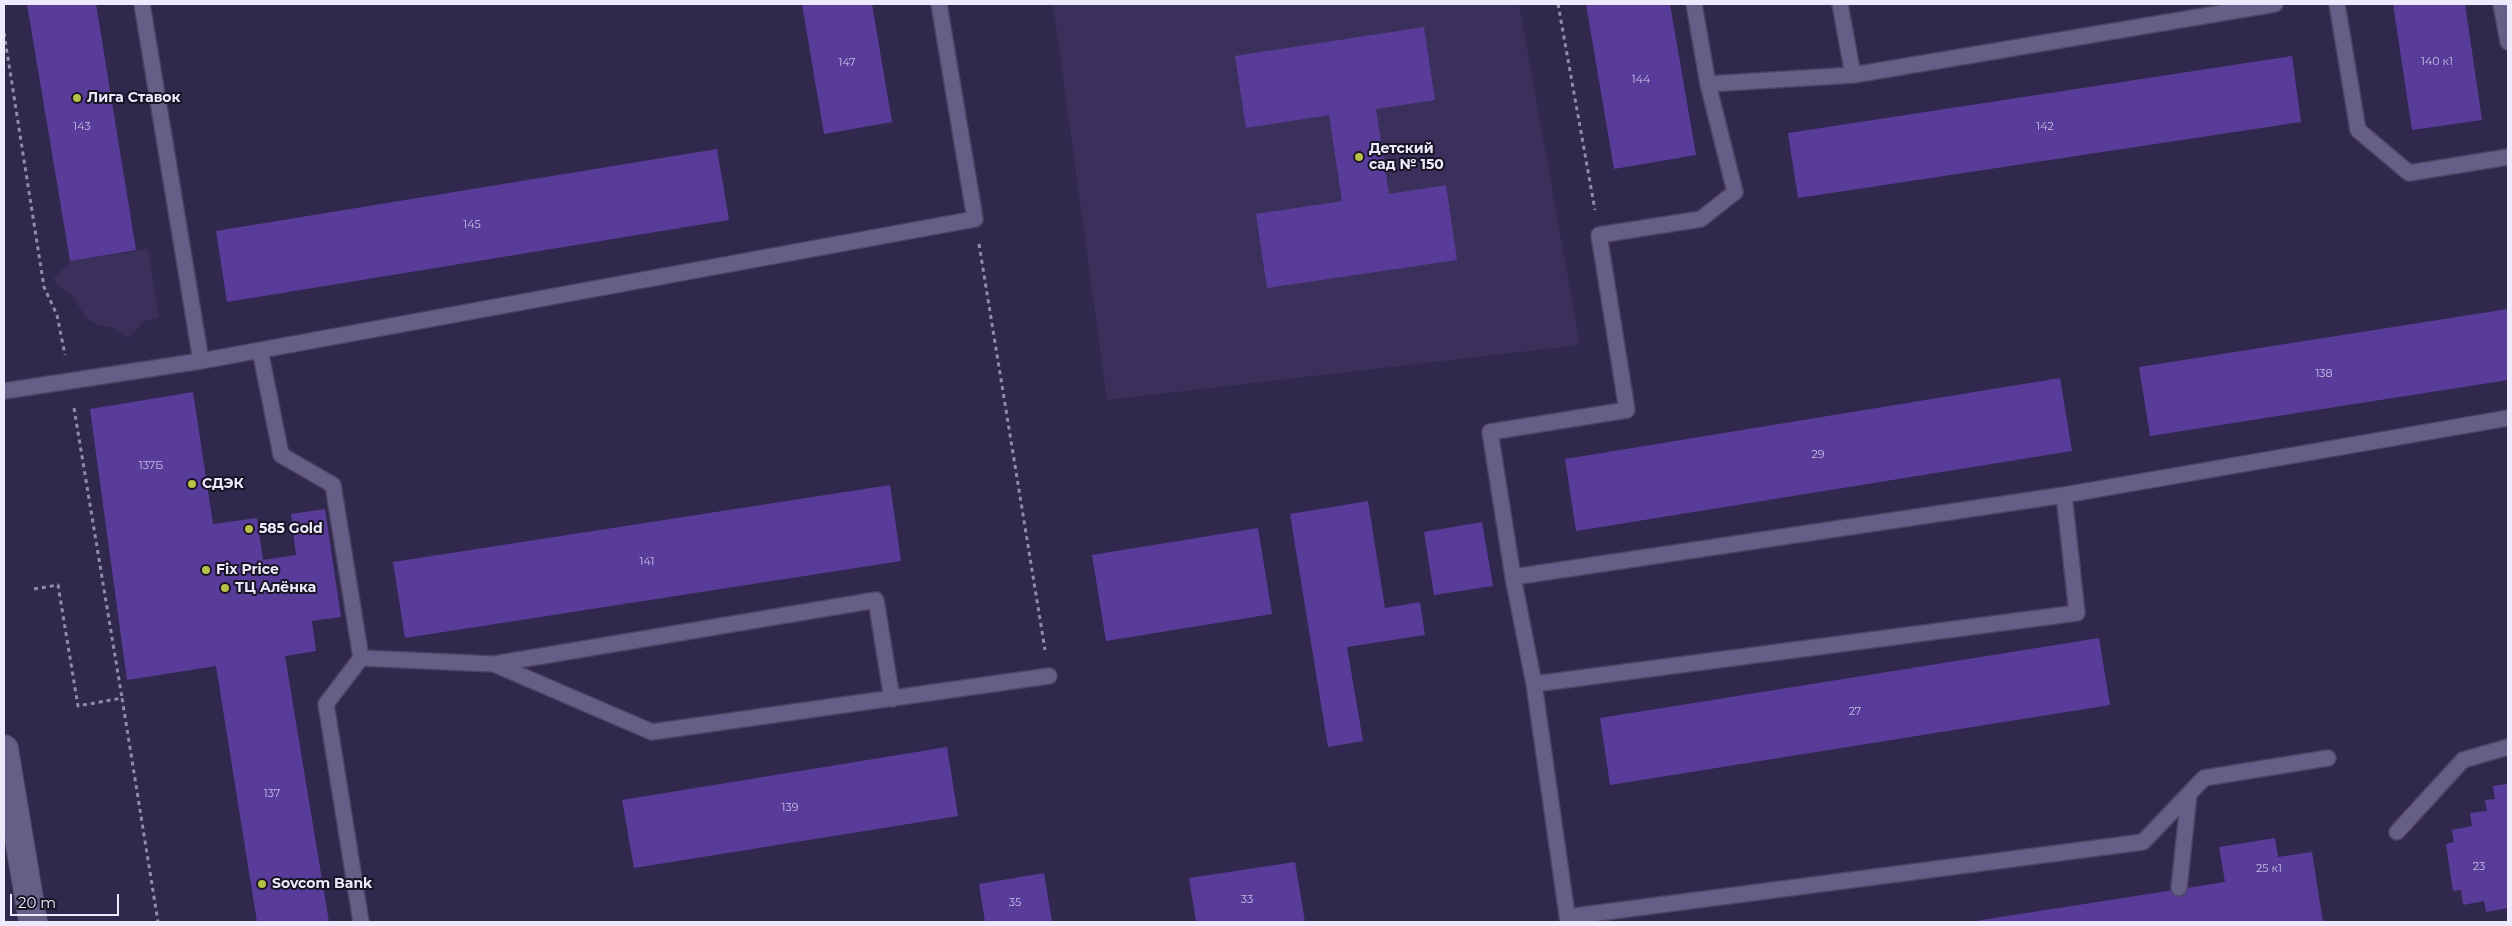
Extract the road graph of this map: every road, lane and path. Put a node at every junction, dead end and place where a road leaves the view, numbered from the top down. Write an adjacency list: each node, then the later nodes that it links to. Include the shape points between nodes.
1 (142, 4): 16 (lane)
2 (939, 4): 13 (lane)
3 (1558, 4): 14 (path)
4 (1694, 4): 11 (lane)
5 (1840, 4): 10 (lane)
6 (2275, 4): 10 (lane)
7 (2337, 4): 12 (lane, via 2358,130 2409,173)
8 (2501, 4): 9 (lane)
9 (2508, 42)
10 (1853, 75): 11 (lane)
11 (1708, 84): 14 (lane, via 1735,192 1701,219)
12 (2508, 157)
13 (975, 219): 15 (lane); 24 (path)
14 (1599, 235): 20 (lane, via 1627,410 1490,432)
15 (260, 350): 16 (lane); 22 (lane, via 281,455 333,485)
16 (201, 361): 17 (lane)
17 (4, 391)
18 (2508, 418): 19 (lane)
19 (2064, 495): 20 (lane); 25 (lane, via 2077,614)
20 (1513, 577): 25 (lane)
21 (34, 589): 36 (path, via 58,585 78,706 122,698)
22 (361, 658): 23 (lane); 37 (lane, via 326,704)
23 (494, 664): 26 (lane, via 652,732); 26 (lane, via 876,600)
24 (1049, 676): 26 (lane)
25 (1534, 684): 34 (lane)
26 (892, 699)
27 (2508, 748): 32 (lane, via 2463,760)
28 (4, 749): 31 (main road)
29 (2328, 758): 30 (lane, via 2204,778)
30 (2188, 794): 33 (lane); 34 (lane, via 2143,842)
31 (8, 802): 35 (main road)
32 (2397, 832)
33 (2179, 888)
34 (1568, 920)
35 (33, 922)
36 (158, 922)
37 (361, 922)

